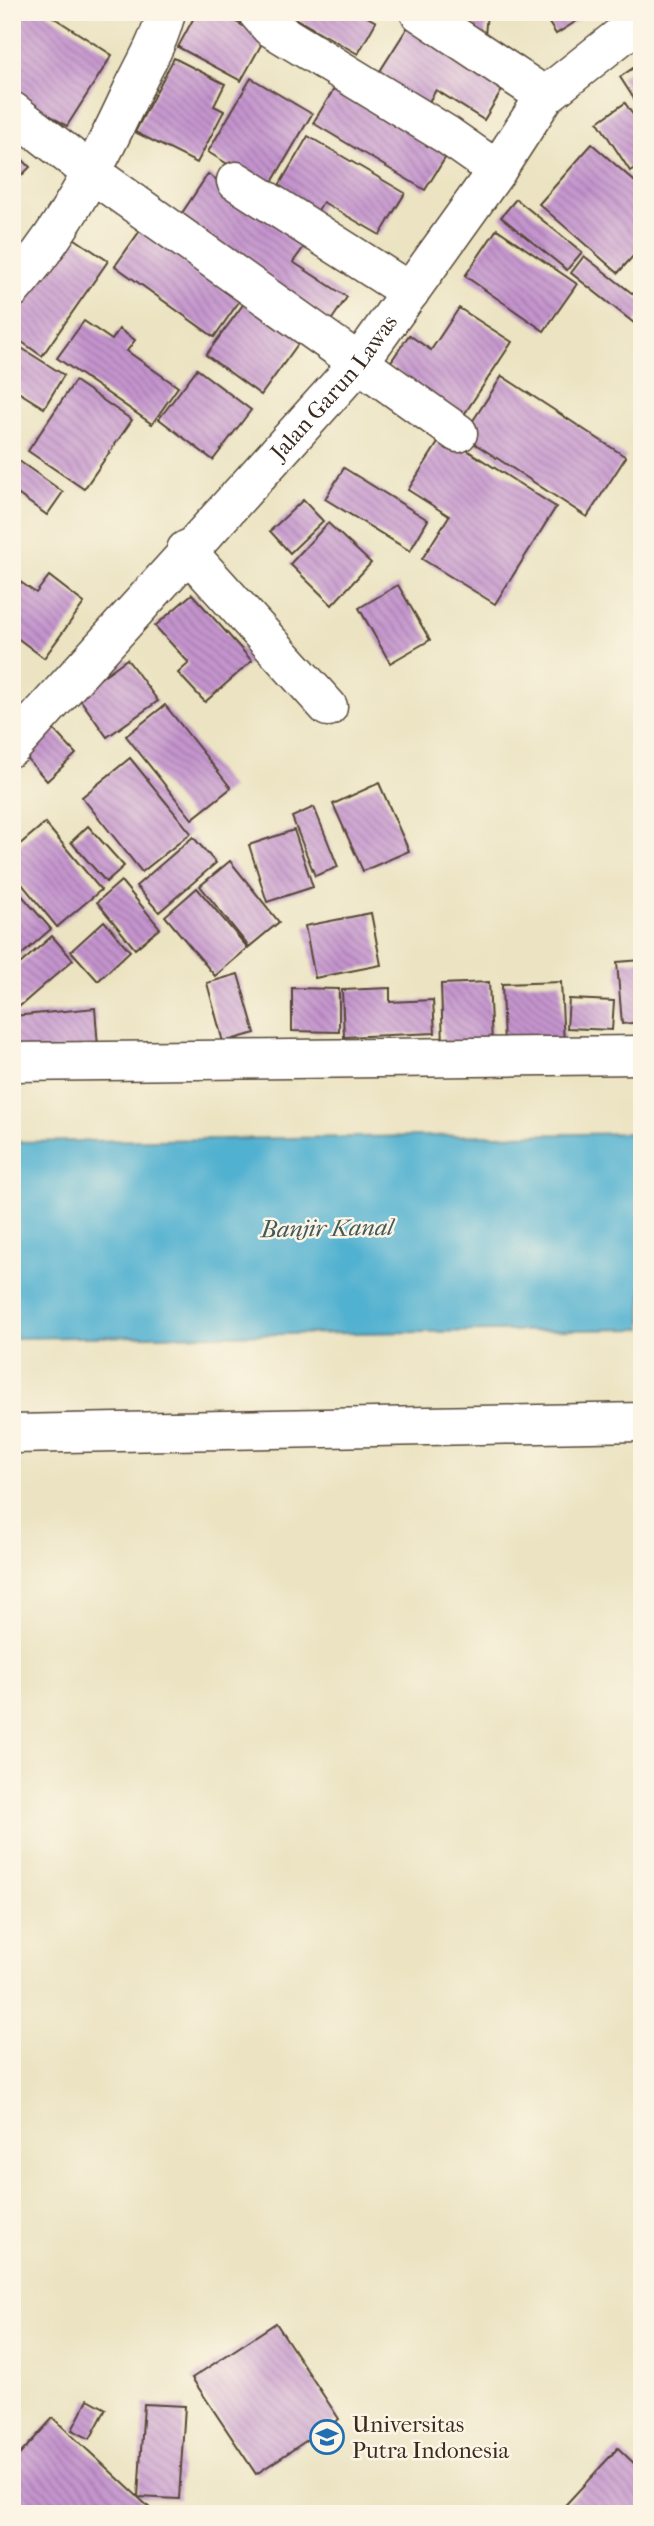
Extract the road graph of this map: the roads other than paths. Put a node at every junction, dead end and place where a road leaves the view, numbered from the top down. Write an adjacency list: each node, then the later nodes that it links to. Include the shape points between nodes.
1 (166, 12): 8 (street)
2 (257, 12): 7 (street, via 270,26)
3 (419, 12): 5 (street)
4 (642, 19): 5 (street, Jalan Garun Lawas)
5 (545, 96): 7 (street, Jalan Garun Lawas)
6 (12, 111): 8 (street)
7 (497, 170): 11 (street, Jalan Garun Lawas)
8 (93, 174): 10 (street); 12 (street)
9 (236, 181): 11 (street)
10 (12, 289)
11 (410, 292): 12 (street, Jalan Garun Lawas)
12 (358, 364): 13 (street); 14 (street, Jalan Garun Lawas)
13 (458, 433)
14 (186, 550): 15 (street); 16 (street, Jalan Garun Lawas)
15 (328, 707)
16 (12, 747)
17 (642, 1055): 18 (street)
18 (12, 1062)
19 (642, 1422): 20 (street)
20 (12, 1434)

